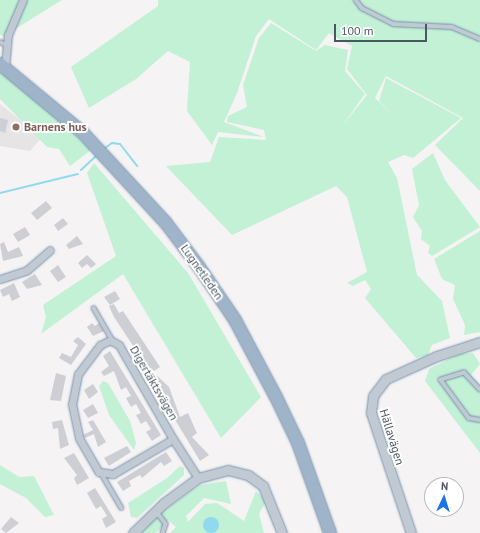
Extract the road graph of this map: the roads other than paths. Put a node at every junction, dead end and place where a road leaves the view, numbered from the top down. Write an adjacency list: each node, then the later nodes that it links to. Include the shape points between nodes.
1 (23, 0): 5 (street, via 8,35)
2 (356, 0): 3 (lane, via 362,8 393,24 452,27)
3 (480, 40)
4 (0, 42): 5 (lane)
5 (8, 46): 6 (street)
6 (3, 66): 22 (highway, Lugnetleden, via 87,138 166,223 199,267 235,320 276,397 298,443)
7 (50, 250): 8 (street, via 27,270)
8 (0, 279)
9 (94, 308): 10 (lane)
10 (113, 340): 14 (street, Digertäktsvägen, via 126,356); 15 (street, Digertäktsvägen, via 100,345 89,357 73,394 73,415 79,438)
11 (480, 342): 23 (street, Hällavägen, via 437,356 386,379 372,396 371,413)
12 (480, 390): 13 (lane, via 464,373 441,380 469,418)
13 (480, 420)
14 (173, 439): 15 (street, Digertäktsvägen, via 113,474); 16 (street, Digertäktsvägen)
15 (102, 474): 17 (lane)
16 (198, 478): 18 (street); 21 (street, via 228,470 254,478 268,493)
17 (122, 508)
18 (156, 510): 19 (street); 20 (lane, via 166,524)
19 (133, 533)
20 (163, 533)
21 (282, 533)
22 (330, 533)
23 (411, 533)

